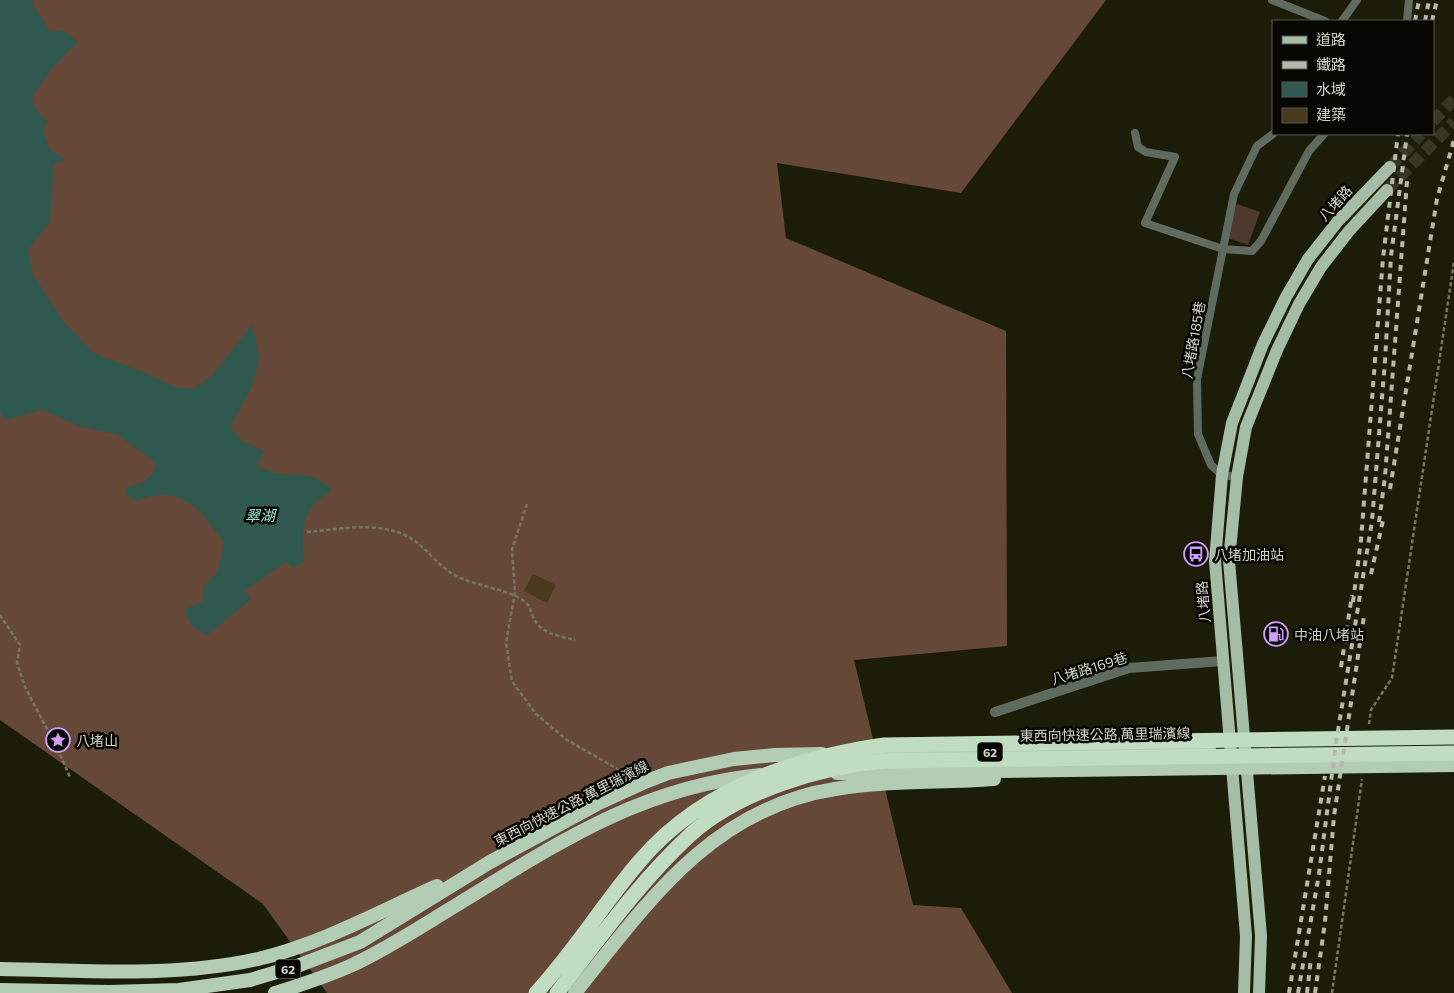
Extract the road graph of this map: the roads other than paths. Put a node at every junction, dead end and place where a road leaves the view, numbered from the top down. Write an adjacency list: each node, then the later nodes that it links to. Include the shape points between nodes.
1 (1272, 0): 4 (lane)
2 (1357, 0): 5 (lane)
3 (1410, 0): 6 (lane)
4 (1323, 20)
5 (1343, 20)
6 (1406, 20)
7 (1135, 133): 12 (lane, via 1138,147 1146,152 1175,158 1145,223)
8 (1273, 135): 12 (lane, 八堵路185巷, via 1257,146 1234,194)
9 (1323, 135): 12 (lane, via 1309,152 1261,241 1252,251)
10 (1390, 167): 13 (main road, 八堵路, via 1338,221 1308,259 1286,298 1263,344 1232,423)
11 (1387, 190): 14 (main road, 八堵路, via 1321,267 1299,304 1246,427)
12 (1223, 248): 13 (lane, 八堵路185巷, via 1197,379 1198,434 1211,465)
13 (1222, 475): 14 (lane); 15 (main road, 八堵路, via 1215,561)
14 (1237, 477): 30 (main road, 八堵路, via 1230,561 1261,936)
15 (1224, 661): 16 (street, 八堵路169巷, via 1129,668); 29 (main road, 八堵路, via 1246,936)
16 (996, 712)
17 (1454, 737): 26 (highway, via 884,744 842,751 742,785 664,835 640,860)
18 (1454, 746): 22 (highway, 東西向快速公路 萬里瑞濱線 / 62, via 775,755 668,773 597,804)
19 (1454, 753): 27 (highway, via 883,761 820,772 727,809 692,834 646,880)
20 (1454, 765): 21 (highway, 62)
21 (1129, 768): 25 (highway, 62, via 784,774 733,778 686,788 610,816 350,966); 28 (highway, via 851,787 806,794 780,804 731,827 700,850 652,897)
22 (490, 862): 23 (highway, via 322,938 259,958 209,967 161,970); 24 (highway, 東西向快速公路 萬里瑞濱線 / 62, via 360,942 250,980 162,990)
23 (0, 969)
24 (1, 990)
25 (275, 993)
26 (536, 993)
27 (557, 993)
28 (575, 993)
29 (1244, 993)
30 (1259, 993)

